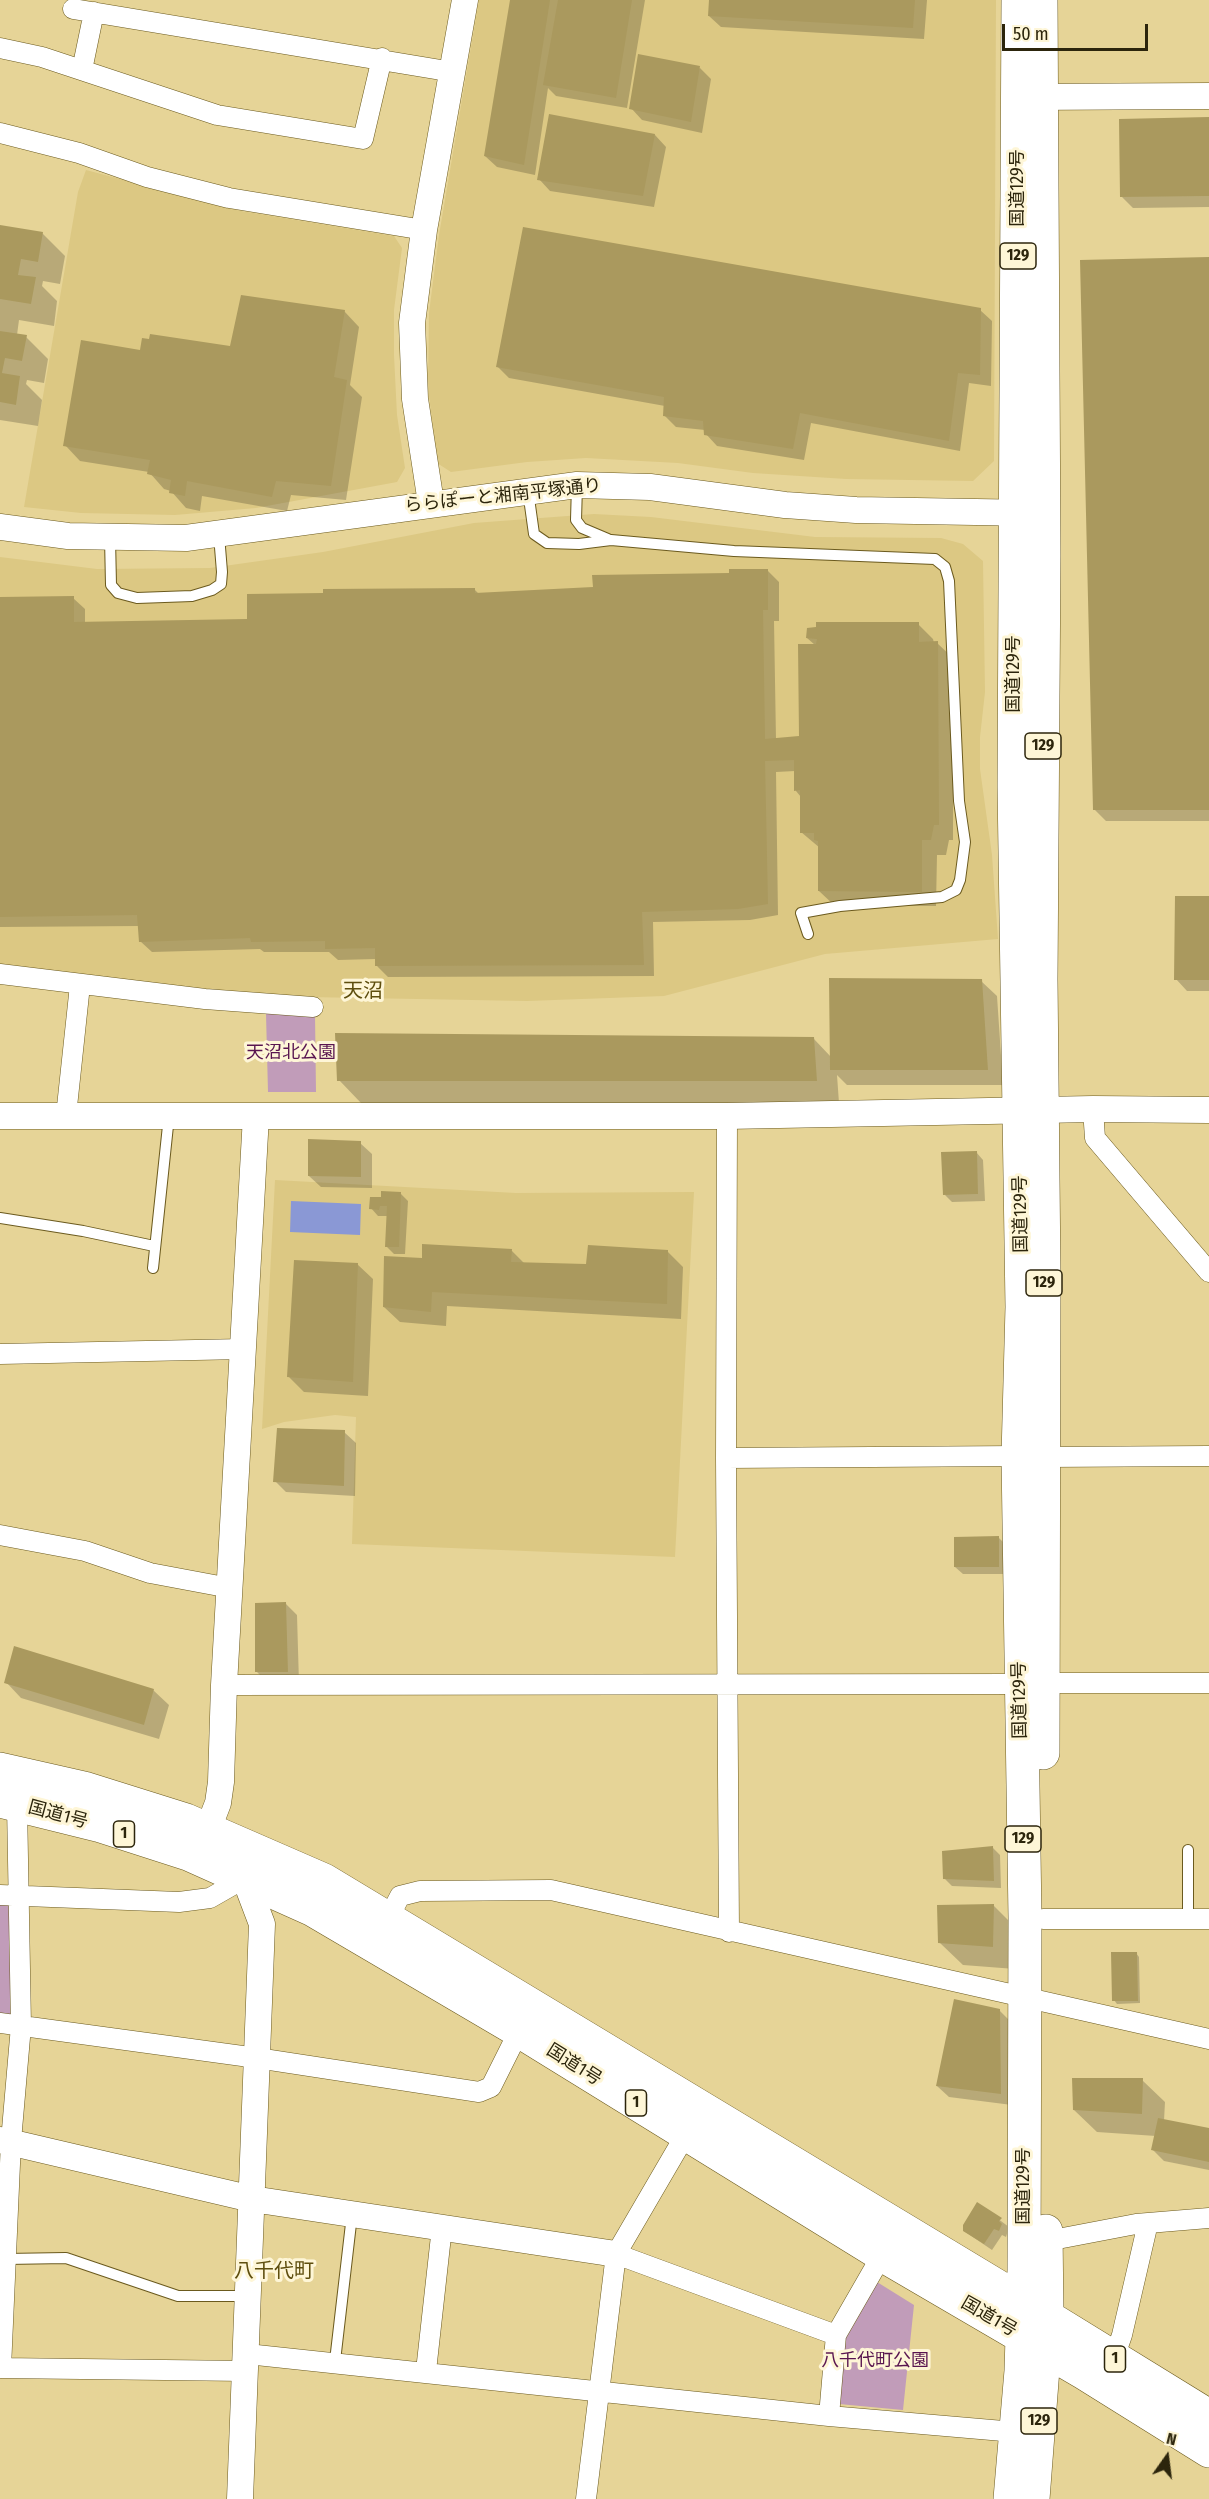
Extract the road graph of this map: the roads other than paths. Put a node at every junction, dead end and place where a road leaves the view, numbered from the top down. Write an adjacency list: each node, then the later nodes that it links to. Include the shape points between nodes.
1 (465, 0): 9 (street)
2 (1018, 0): 11 (highway, 国道129号 / 129)
3 (1041, 0): 11 (highway, 国道129号 / 129)
4 (73, 9): 5 (street)
5 (94, 12): 7 (street); 8 (street)
6 (0, 48): 8 (street)
7 (382, 58): 8 (street, via 363,139 217,115); 9 (street)
8 (82, 70)
9 (453, 72): 13 (street)
10 (1209, 96): 11 (street)
11 (1030, 97): 17 (highway, 国道129号 / 129)
12 (0, 133): 13 (street, via 228,198)
13 (424, 230): 16 (street, via 412,323 415,399)
14 (577, 484): 15 (street, ららぽーと湘南平塚通り); 17 (street, ららぽーと湘南平塚通り, via 650,488 785,505); 21 (lane, via 576,520 582,528)
15 (528, 490): 16 (street, ららぽーと湘南平塚通り); 21 (lane, via 534,534 541,540 579,544)
16 (430, 503): 19 (street, ららぽーと湘南平塚通り)
17 (1030, 513): 27 (highway, 国道129号 / 129, via 1014,786)
18 (0, 527): 20 (street, ららぽーと湘南平塚通り)
19 (219, 535): 20 (street, ららぽーと湘南平塚通り); 20 (lane, via 221,584 192,596 137,598 118,592 111,585)
20 (110, 538)
21 (611, 540): 22 (lane, via 734,551 935,559 945,567 949,581 959,801 965,842 960,880 956,890 942,897 801,913)
22 (808, 934)
23 (0, 974): 24 (street)
24 (80, 985): 25 (street); 30 (street)
25 (312, 1007)
26 (1093, 1109): 27 (street); 28 (street); 37 (street, via 1095,1138)
27 (1031, 1110): 33 (street); 40 (highway, 国道129号 / 129)
28 (1209, 1110)
29 (0, 1116): 30 (street)
30 (66, 1116): 31 (street)
31 (169, 1116): 32 (street); 35 (lane)
32 (256, 1116): 33 (street); 38 (street)
33 (727, 1116): 42 (street)
34 (0, 1218): 35 (lane)
35 (154, 1246): 36 (lane)
36 (153, 1268)
37 (1209, 1272)
38 (244, 1349): 39 (street); 44 (street)
39 (0, 1354)
40 (1031, 1456): 41 (street); 42 (street); 46 (highway, 国道129号 / 129)
41 (1209, 1456)
42 (726, 1458): 45 (street)
43 (0, 1535): 44 (street, via 85,1551 150,1573)
44 (230, 1588): 48 (street)
45 (726, 1683): 46 (street); 48 (street); 60 (street)
46 (1032, 1683): 47 (street); 57 (highway, 国道129号 / 129); 61 (highway, 国道129号 / 129)
47 (1209, 1683)
48 (224, 1684): 51 (street)
49 (0, 1768): 51 (highway, 国道1号 / 1)
50 (8, 1803): 53 (highway, 国道1号 / 1, via 101,1826); 55 (street)
51 (218, 1823): 53 (street); 54 (highway, 国道1号 / 1); 54 (street)
52 (1188, 1850): 58 (lane)
53 (188, 1854): 54 (highway, 国道1号 / 1)
54 (265, 1880): 55 (street, via 210,1898 179,1902); 56 (highway, 国道1号 / 1); 64 (highway, 国道1号 / 1); 66 (street)
55 (9, 1895): 63 (street)
56 (389, 1917): 60 (street, via 400,1896 420,1891 551,1890); 80 (highway, 国道1号 / 1)
57 (1043, 1919): 58 (street); 61 (highway, 国道129号 / 129)
58 (1188, 1919): 59 (street)
59 (1209, 1919)
60 (729, 1932): 61 (street)
61 (1034, 1998): 65 (street); 75 (highway, 国道129号 / 129); 80 (highway, 国道129号 / 129)
62 (0, 2023): 63 (street)
63 (21, 2026): 66 (street); 68 (street)
64 (519, 2031): 66 (street, via 491,2087 479,2092); 67 (highway, 国道1号 / 1)
65 (1209, 2039)
66 (257, 2058): 69 (street)
67 (686, 2134): 76 (street); 77 (highway, 国道1号 / 1)
68 (5, 2140): 69 (street); 74 (street)
69 (252, 2199): 70 (street); 79 (street)
70 (352, 2215): 73 (street); 84 (lane)
71 (1209, 2218): 72 (street)
72 (1148, 2223): 75 (street); 83 (street)
73 (442, 2227): 76 (street); 87 (street)
74 (3, 2237): 78 (street)
75 (1047, 2241): 80 (highway, 国道129号 / 129)
76 (615, 2254): 81 (street); 88 (street)
77 (882, 2255): 81 (street); 82 (highway, 国道1号 / 1)
78 (6, 2259): 79 (lane, via 66,2258 178,2296); 86 (street)
79 (249, 2296): 85 (street)
80 (1035, 2308): 82 (highway, 国道129号 / 129); 83 (highway, 国道1号 / 1)
81 (836, 2335): 89 (street)
82 (1033, 2343): 91 (highway, 国道129号 / 129); 92 (highway, 国道1号 / 1); 96 (highway, 国道129号 / 129)
83 (1114, 2358): 90 (highway, 国道1号 / 1)
84 (335, 2361): 85 (street); 87 (street)
85 (247, 2362): 86 (street); 93 (street)
86 (1, 2368)
87 (426, 2371): 88 (street)
88 (599, 2389): 89 (street); 94 (street)
89 (829, 2416): 91 (street)
90 (1209, 2416)
91 (1015, 2432): 95 (highway, 国道129号 / 129)
92 (1209, 2451)
93 (240, 2499)
94 (586, 2499)
95 (1010, 2499)
96 (1033, 2499)

